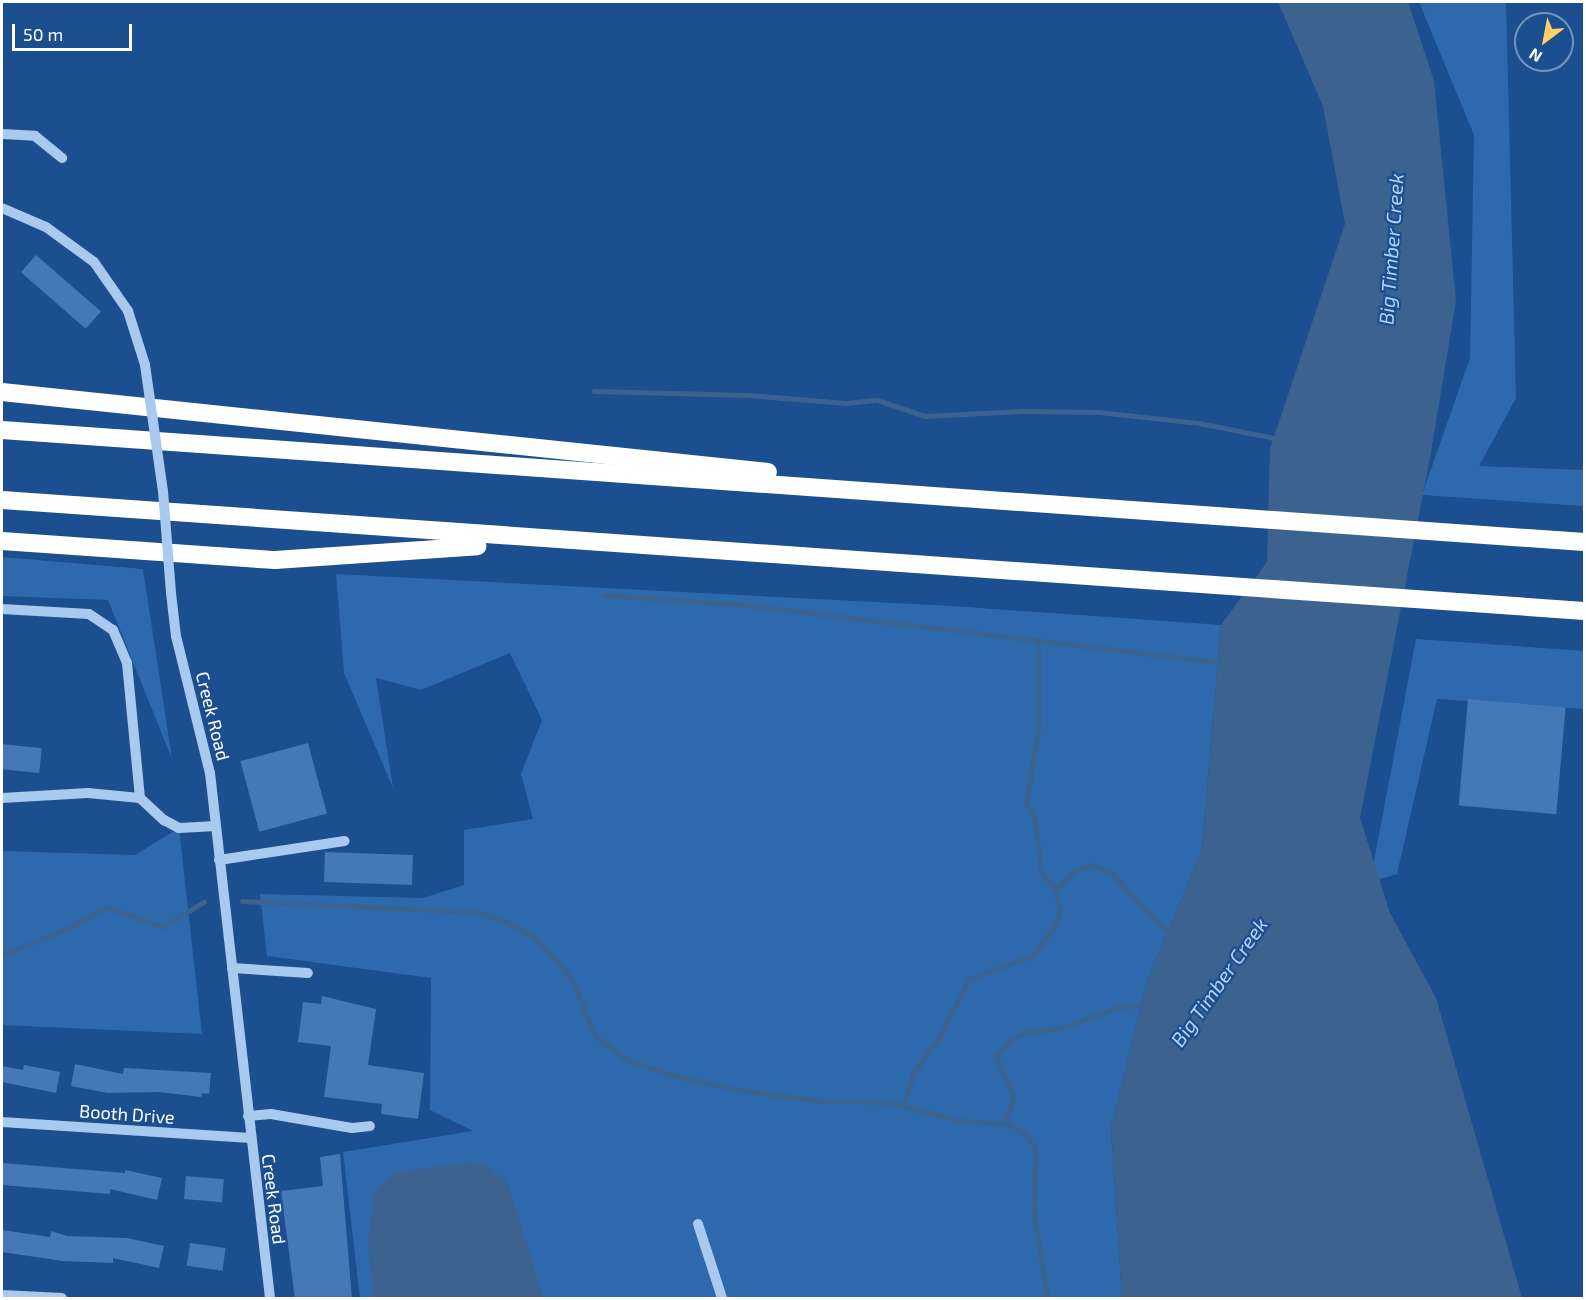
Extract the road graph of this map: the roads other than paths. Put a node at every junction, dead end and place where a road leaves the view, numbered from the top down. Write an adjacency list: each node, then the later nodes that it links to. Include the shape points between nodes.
1 (2, 134): 2 (street, via 35,136)
2 (62, 158)
3 (2, 208): 15 (street, Creek Road, bridge, via 46,227 94,262 128,311 145,365 162,480 176,636 210,773)
4 (2, 392): 7 (highway)
5 (2, 430): 7 (highway)
6 (2, 500): 10 (highway)
7 (1044, 503): 9 (highway)
8 (2, 541): 10 (highway, via 275,560 435,547)
9 (1584, 542)
10 (576, 543): 12 (highway)
11 (2, 609): 14 (street, via 89,614 113,630 127,663)
12 (1584, 611)
13 (2, 798): 14 (street, via 88,793)
14 (140, 798): 15 (street, via 179,828)
15 (216, 825): 17 (street, Creek Road)
16 (345, 841): 17 (street)
17 (219, 860): 18 (street, Creek Road)
18 (232, 968): 19 (street); 20 (street, Creek Road)
19 (308, 973)
20 (248, 1116): 22 (street, via 271,1114 352,1128); 23 (street, Creek Road)
21 (2, 1122): 23 (street, Booth Drive)
22 (370, 1126)
23 (250, 1138): 27 (street, Creek Road)
24 (698, 1224): 28 (street)
25 (2, 1295): 26 (street)
26 (62, 1299)
27 (270, 1299)
28 (722, 1299)

